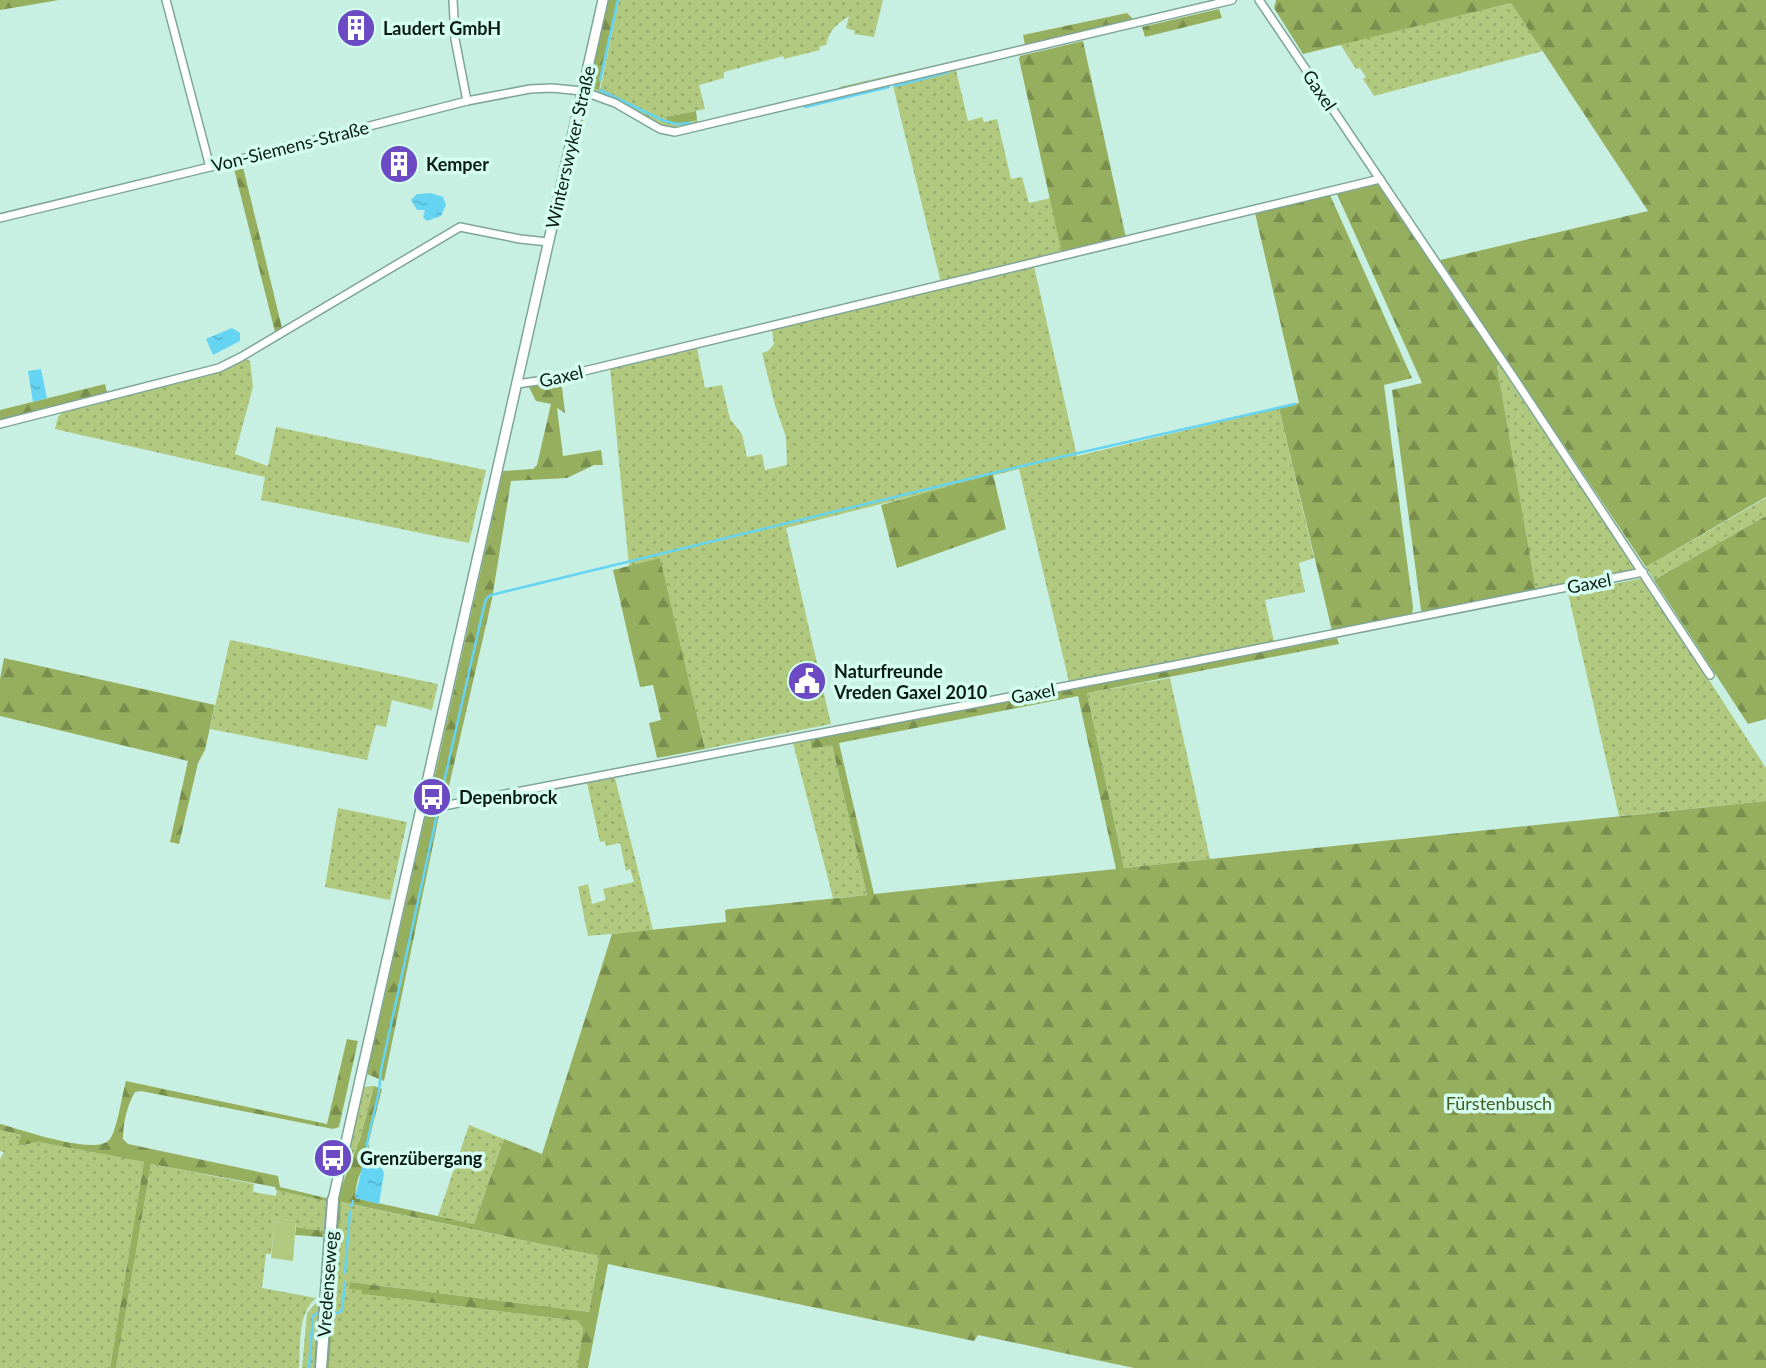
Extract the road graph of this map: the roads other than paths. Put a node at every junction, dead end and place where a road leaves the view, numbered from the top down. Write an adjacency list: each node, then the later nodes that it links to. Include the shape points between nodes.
1 (166, 0): 8 (street)
2 (453, 0): 7 (street)
3 (603, 0): 6 (street, Winterswyker Straße)
4 (1232, 0): 6 (street, Von-Siemens-Straße, via 675,132)
5 (1259, 0): 9 (street, Gaxel)
6 (582, 91): 7 (street, Von-Siemens-Straße, via 530,89); 11 (street, Winterswyker Straße)
7 (467, 101): 8 (street, Von-Siemens-Straße)
8 (210, 167): 10 (street, Von-Siemens-Straße)
9 (1380, 179): 12 (street, Gaxel); 14 (street, Gaxel)
10 (0, 218)
11 (548, 242): 12 (street, Winterswyker Straße); 13 (street, via 460,227 228,364)
12 (517, 384): 16 (street, Winterswyker Straße)
13 (0, 424)
14 (1643, 572): 15 (street, Gaxel); 16 (street, Gaxel, via 885,722 433,808)
15 (1710, 676)
16 (421, 806): 17 (street, Winterswyker Straße)
17 (333, 1200): 18 (main road, Vredenseweg)
18 (321, 1368)

